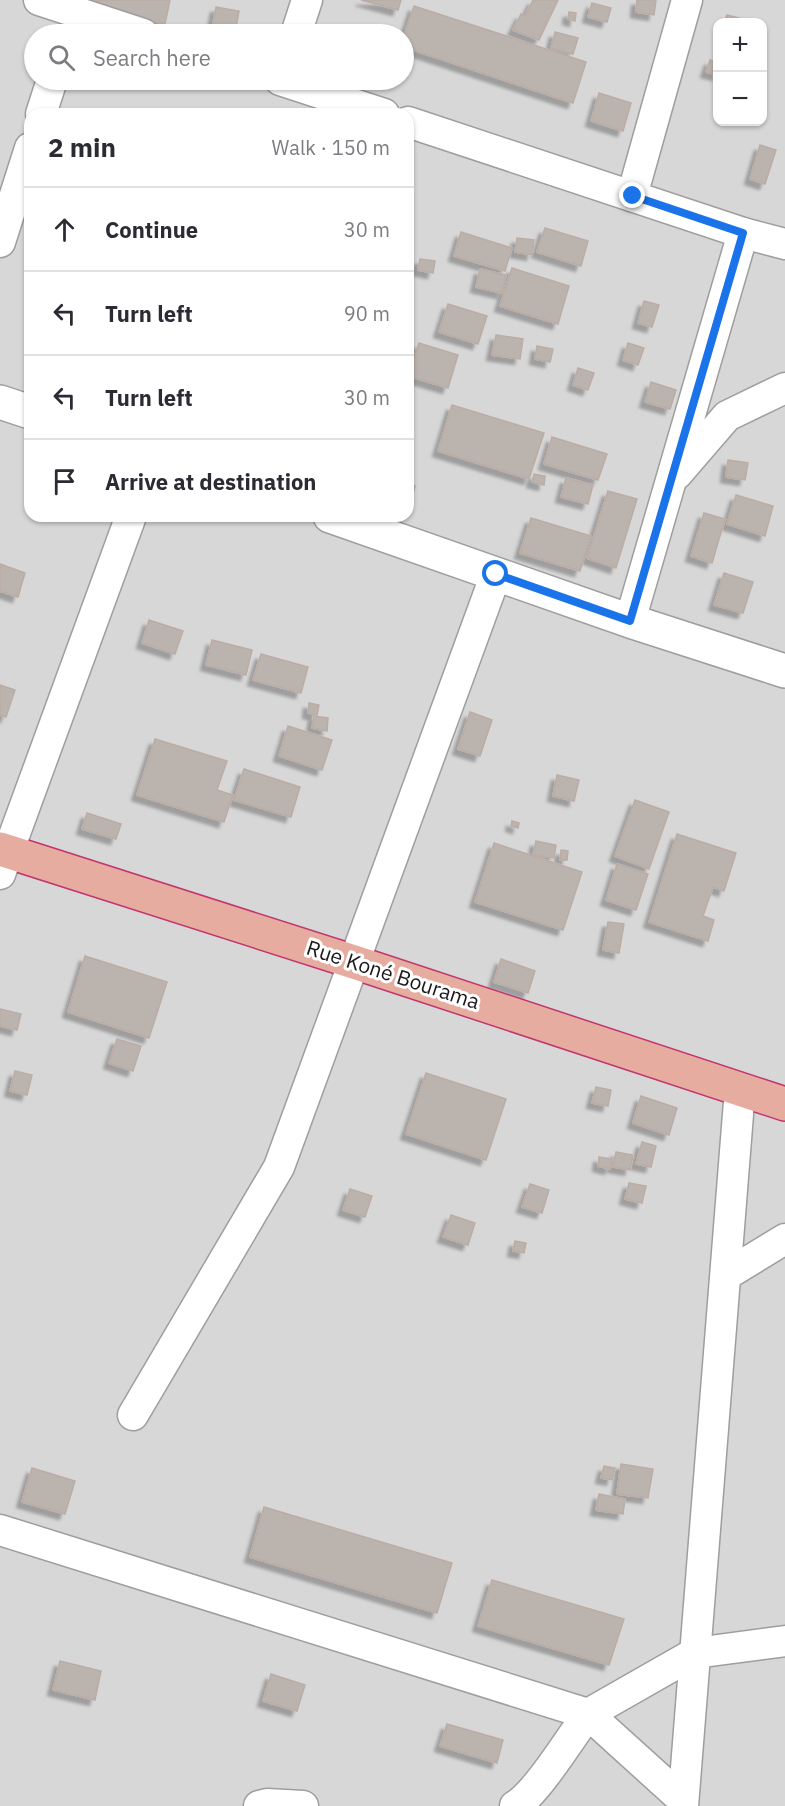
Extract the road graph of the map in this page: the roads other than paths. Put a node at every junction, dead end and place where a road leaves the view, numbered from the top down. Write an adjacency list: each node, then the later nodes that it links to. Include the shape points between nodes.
1 (39, 0): 4 (street)
2 (307, 0): 5 (street)
3 (687, 0): 12 (street)
4 (70, 23)
5 (300, 24)
6 (49, 90): 8 (street)
7 (312, 90): 9 (street)
8 (43, 108)
9 (366, 108)
10 (414, 124): 12 (street)
11 (24, 167): 14 (street)
12 (633, 196): 13 (street)
13 (743, 233): 15 (street); 19 (street)
14 (0, 242)
15 (785, 244)
16 (785, 388): 19 (street, via 727,416)
17 (0, 402): 18 (street)
18 (24, 410)
19 (671, 482): 23 (street)
20 (129, 522): 25 (street)
21 (347, 522): 22 (street)
22 (496, 574): 23 (street); 26 (street)
23 (630, 621): 24 (street)
24 (785, 671)
25 (3, 858): 26 (highway, Rue Koné Bourama)
26 (354, 962): 27 (highway, Rue Koné Bourama); 31 (street, via 279,1167)
27 (740, 1089): 28 (highway, Rue Koné Bourama); 30 (street)
28 (785, 1104)
29 (785, 1239): 30 (street)
30 (726, 1275): 34 (street)
31 (133, 1415)
32 (0, 1530): 35 (street)
33 (785, 1641): 34 (street)
34 (695, 1653): 35 (street); 36 (street)
35 (588, 1714): 36 (street); 39 (street, via 534,1788)
36 (683, 1803)
37 (259, 1806): 38 (street)
38 (303, 1806)
39 (515, 1806)

